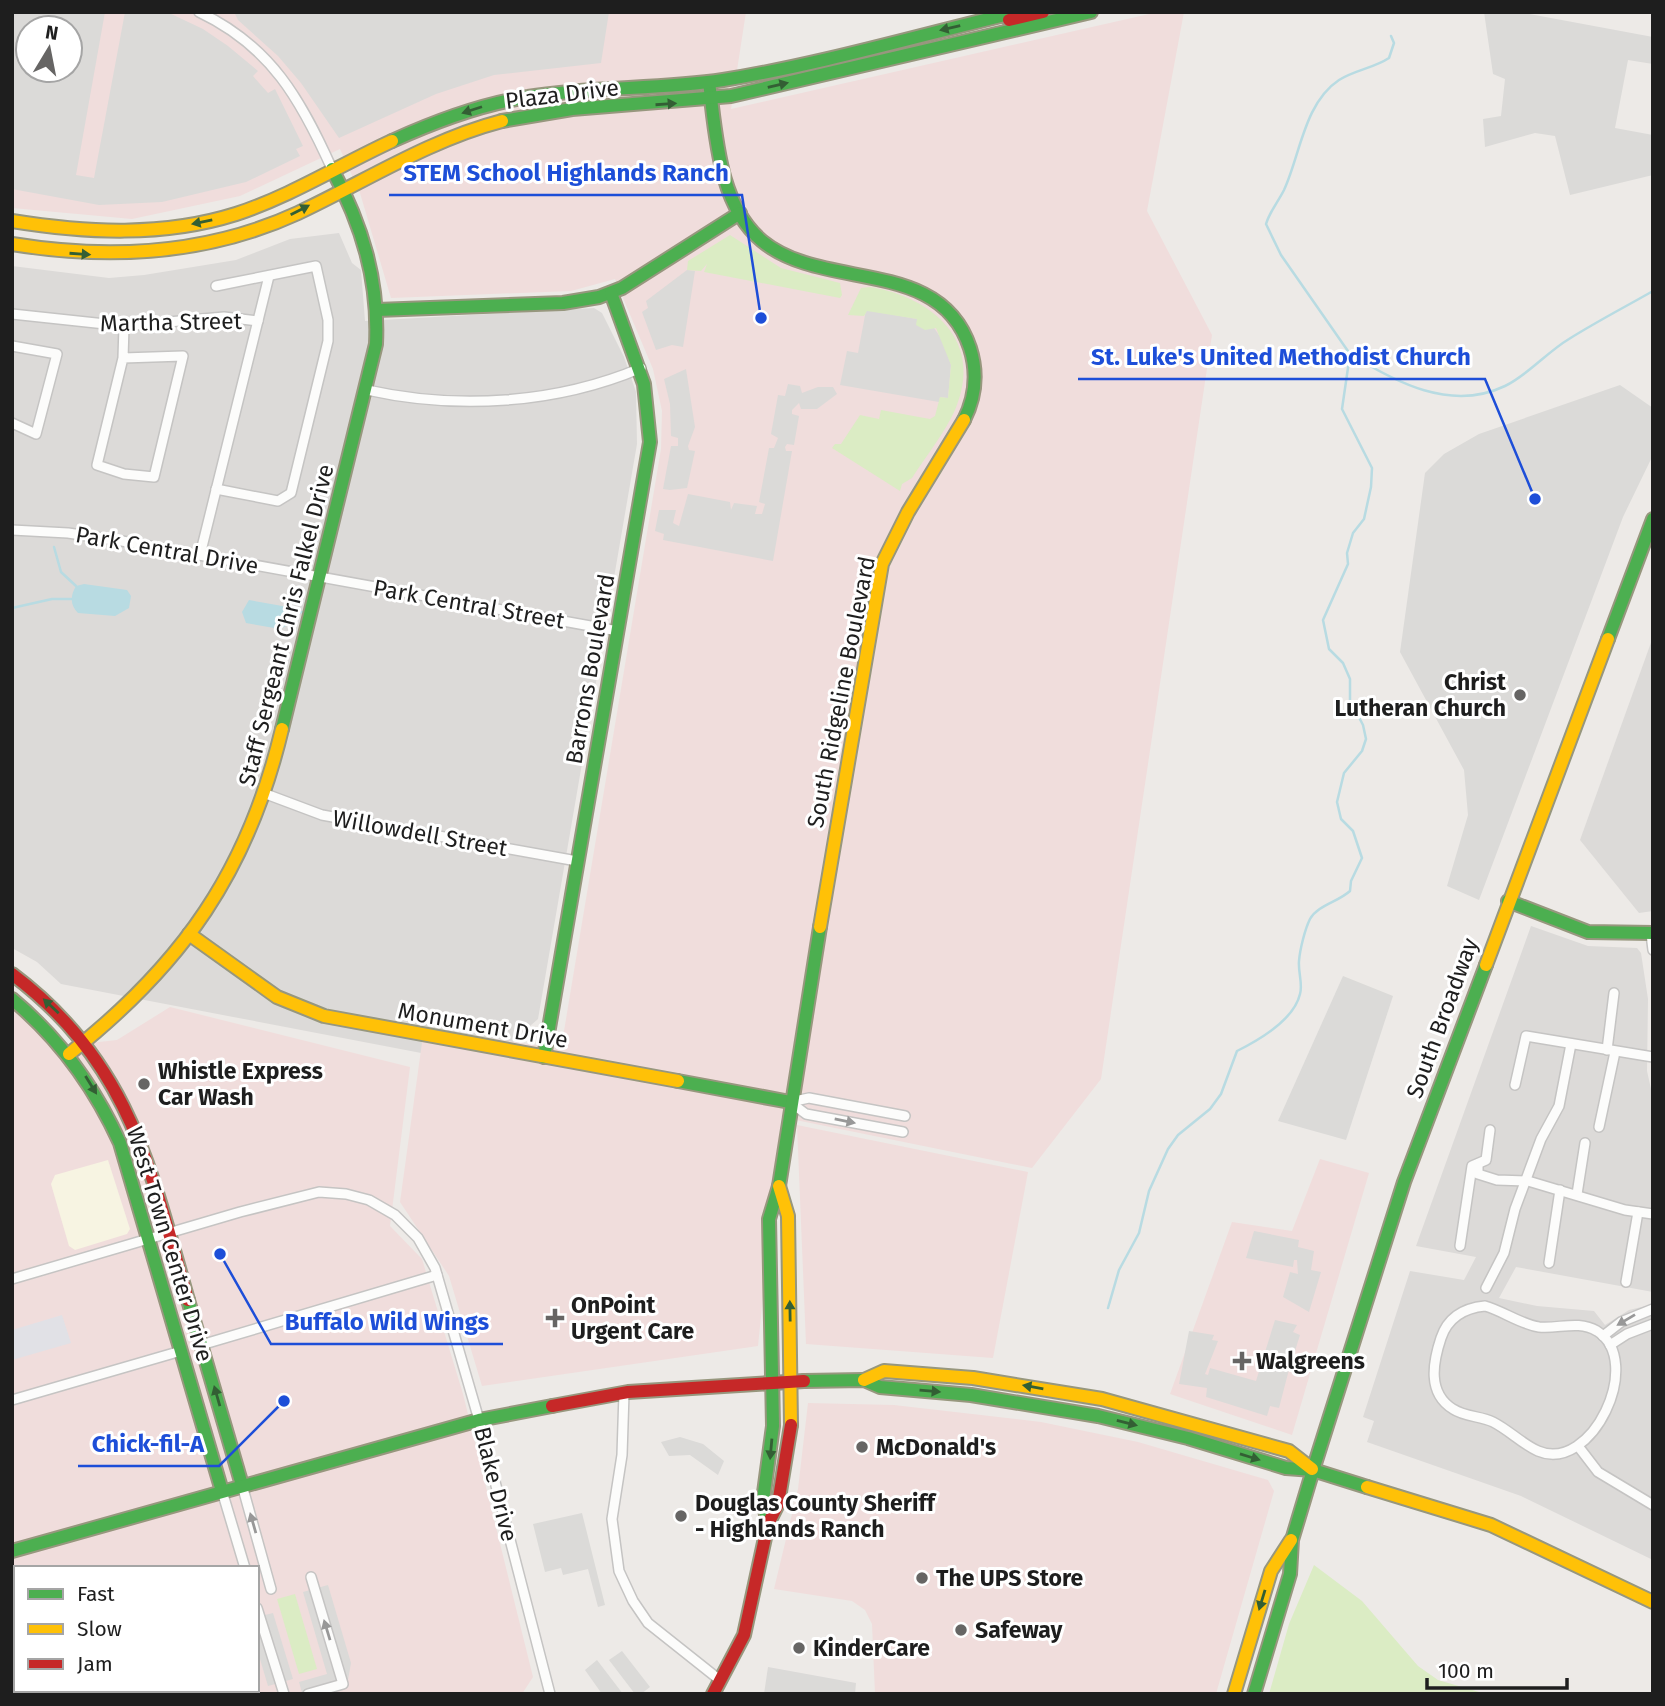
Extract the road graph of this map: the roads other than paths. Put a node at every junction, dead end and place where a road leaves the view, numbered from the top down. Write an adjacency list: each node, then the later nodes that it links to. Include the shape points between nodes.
1 (200, 12): 8 (street, via 278,71 302,103)
2 (1017, 12): 6 (street, Plaza Drive, one-way to 6)
3 (1042, 12): 5 (street, via 987,25 980,31)
4 (1091, 12): 5 (street, Plaza Drive)
5 (981, 38): 7 (street, Plaza Drive, one-way to 5)
6 (709, 82): 7 (street, South Ridgeline Boulevard); 8 (street, Plaza Drive, one-way to 8, via 559,92 500,102 444,120)
7 (712, 99): 9 (street, Plaza Drive, one-way to 7, via 492,124 561,111); 10 (street, South Ridgeline Boulevard, via 721,171)
8 (332, 169): 9 (street, Staff Sergeant Chris Falkel Drive); 11 (street, Plaza Drive, one-way to 11, via 266,202 181,226 101,232)
9 (343, 188): 12 (street, Plaza Drive, one-way to 9, via 101,255 185,248 274,223); 16 (street, Staff Sergeant Chris Falkel Drive, via 367,251)
10 (740, 213): 15 (street); 47 (street, South Ridgeline Boulevard, via 780,255 810,266 897,283 924,292 945,306 962,327 972,355 975,386 968,414 895,534 882,565)
11 (12, 221)
12 (12, 244)
13 (269, 275): 14 (street); 18 (street); 25 (street, via 316,266 328,320 328,341 291,493 278,501)
14 (216, 286)
15 (611, 293): 16 (street, via 563,303); 22 (street, Barrons Boulevard)
16 (377, 310): 23 (street, Staff Sergeant Chris Falkel Drive)
17 (12, 313): 19 (street, Martha Street)
18 (258, 321): 19 (street, Martha Street, via 224,317); 25 (street, Martha Street)
19 (124, 326): 21 (street)
20 (12, 346): 24 (street, via 57,354 36,434)
21 (123, 358): 21 (street, via 97,465 154,477 183,356)
22 (641, 368): 23 (street, via 591,387 533,397 423,401); 30 (street, Barrons Boulevard, via 650,411 650,442)
23 (367, 390): 29 (street, Staff Sergeant Chris Falkel Drive)
24 (12, 424)
25 (216, 489): 28 (street, Martha Street)
26 (1653, 519): 33 (street, South Broadway)
27 (12, 530): 28 (street, Park Central Drive, via 90,536)
28 (200, 555): 29 (street, Park Central Drive)
29 (320, 577): 30 (street, Park Central Street); 31 (street, Staff Sergeant Chris Falkel Drive)
30 (618, 631): 32 (street, Barrons Boulevard)
31 (266, 794): 32 (street, Willowdell Street, via 322,815); 34 (street, Staff Sergeant Chris Falkel Drive, via 233,864)
32 (577, 861): 44 (street, Barrons Boulevard)
33 (1508, 901): 35 (street, via 1588,932); 80 (street, South Broadway, via 1404,1182)
34 (189, 934): 40 (street, Staff Sergeant Chris Falkel Drive, via 149,982); 44 (street, Monument Drive, via 259,986 310,1012)
35 (1652, 934): 36 (street)
36 (1653, 950)
37 (12, 974): 40 (street, West Town Center Drive, one-way to 37, via 49,1003)
38 (1614, 993): 42 (street)
39 (12, 999): 43 (street, West Town Center Drive)
40 (85, 1042): 43 (street, Staff Sergeant Chris Falkel Drive); 60 (street, West Town Center Drive, via 132,1119)
41 (1571, 1044): 42 (street); 46 (street, via 1526,1036); 54 (street, via 1559,1106 1541,1139)
42 (1611, 1051): 45 (street); 49 (street)
43 (69, 1054): 61 (street, West Town Center Drive, one-way to 61, via 114,1129)
44 (544, 1057): 47 (street, Monument Drive)
45 (1653, 1057)
46 (1515, 1085)
47 (790, 1102): 48 (street, Monument Drive, via 809,1098); 51 (street, Monument Drive, one-way to 51, via 806,1114); 55 (street, South Ridgeline Boulevard)
48 (905, 1116)
49 (1599, 1127)
50 (1490, 1130): 53 (street)
51 (903, 1132)
52 (1586, 1143): 57 (street)
53 (1479, 1164): 54 (street, via 1478,1174); 62 (street)
54 (1528, 1181): 56 (street); 67 (street, via 1504,1252)
55 (779, 1185): 74 (street, South Ridgeline Boulevard, one-way to 55, via 788,1216); 75 (street, South Ridgeline Boulevard, via 769,1219)
56 (1560, 1190): 57 (street); 63 (street)
57 (1577, 1194): 58 (street)
58 (1638, 1212): 59 (street); 66 (street)
59 (1653, 1214)
60 (169, 1233): 61 (street, Blake Drive); 64 (street, Blake Drive, via 302,1195 346,1194 369,1200 406,1224 428,1251); 71 (street, West Town Center Drive)
61 (149, 1239): 65 (street, Blake Drive); 73 (street, West Town Center Drive)
62 (1460, 1246)
63 (1549, 1263)
64 (437, 1275): 71 (street); 78 (street, Blake Drive)
65 (12, 1279)
66 (1626, 1282)
67 (1486, 1288)
68 (1653, 1309): 70 (street, one-way to 70, via 1620,1322)
69 (1653, 1324): 72 (street)
70 (1603, 1336): 72 (street); 79 (street, via 1586,1327 1540,1326 1495,1309 1472,1308 1448,1323 1432,1368 1440,1397 1452,1409 1492,1422 1538,1451 1561,1453)
71 (201, 1345): 81 (street, West Town Center Drive, one-way to 71)
72 (1610, 1345): 79 (street, via 1616,1361 1609,1406)
73 (181, 1351): 77 (street); 82 (street, West Town Center Drive)
74 (792, 1379): 75 (street); 80 (street, via 864,1380 880,1387 983,1396 1098,1416 1286,1468); 84 (street, South Ridgeline Boulevard, via 790,1442 778,1504)
75 (774, 1380): 76 (street); 84 (street, South Ridgeline Boulevard, one-way to 84, via 763,1500)
76 (624, 1393): 78 (street); 92 (street, via 622,1455 612,1519 622,1580 653,1628)
77 (12, 1400)
78 (480, 1420): 81 (street); 95 (street, Blake Drive)
79 (1578, 1446): 83 (street, via 1598,1472)
80 (1313, 1469): 85 (street, South Broadway); 90 (street, via 1491,1525)
81 (242, 1486): 82 (street); 89 (street, one-way to 81)
82 (222, 1491): 86 (street); 87 (street)
83 (1653, 1505)
84 (768, 1524): 92 (street, via 744,1635)
85 (1292, 1540): 97 (street, South Broadway, one-way to 97, via 1271,1571); 98 (street, South Broadway, via 1290,1574)
86 (12, 1551)
87 (244, 1566)
88 (311, 1577): 94 (street, one-way to 88, via 343,1684)
89 (271, 1589)
90 (1653, 1602)
91 (259, 1614): 93 (street)
92 (721, 1681): 96 (street)
93 (284, 1694)
94 (308, 1694)
95 (550, 1694)
96 (713, 1694)
97 (1234, 1694)
98 (1254, 1694)

